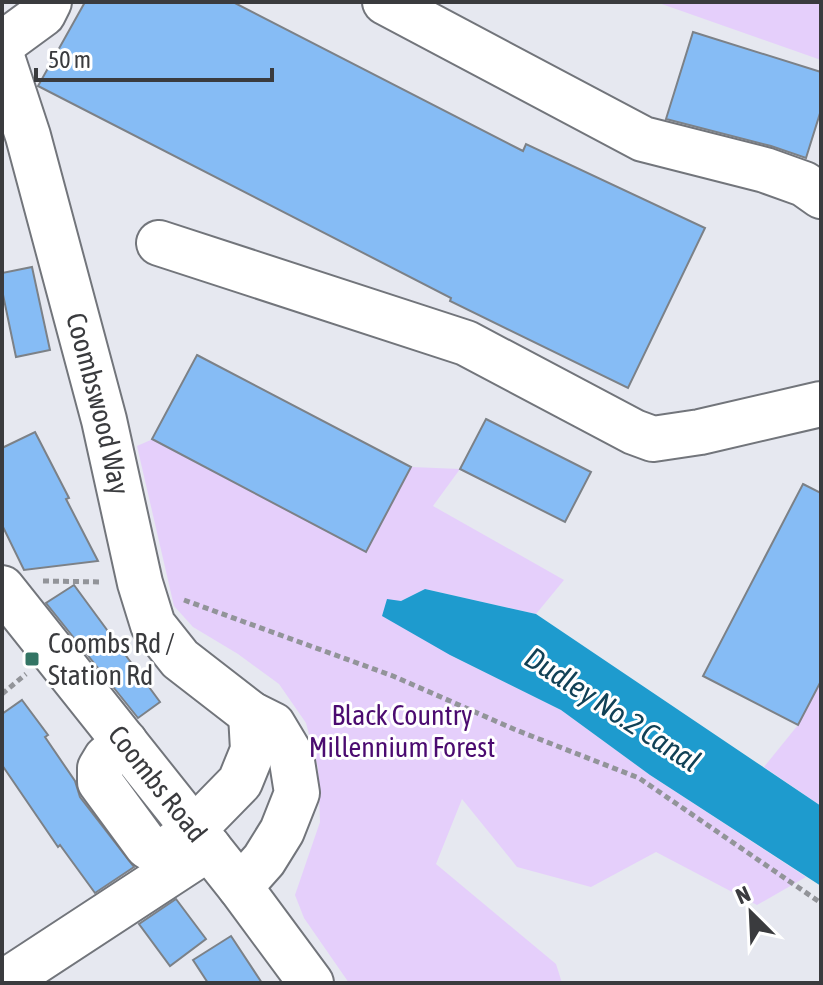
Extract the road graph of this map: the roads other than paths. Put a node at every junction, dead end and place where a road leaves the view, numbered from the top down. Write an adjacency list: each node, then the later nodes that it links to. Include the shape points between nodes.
1 (49, 2): 3 (street, via 43,14)
2 (385, 2): 5 (street, via 643,139 765,170)
3 (2, 44)
4 (2, 57): 9 (street, Coombswood Way, via 104,420 153,625 180,659)
5 (821, 196)
6 (159, 243): 7 (street, via 466,343 653,439)
7 (821, 404)
8 (22, 584): 10 (street, Coombs Road, via 125,742)
9 (251, 714): 10 (street, via 253,750 240,782); 11 (street, Coombswood Way, via 273,725 291,755 297,793 282,831)
10 (202, 839): 11 (street, Coombs Road); 12 (street)
11 (240, 887): 13 (street, Coombs Road)
12 (9, 983)
13 (311, 983)

